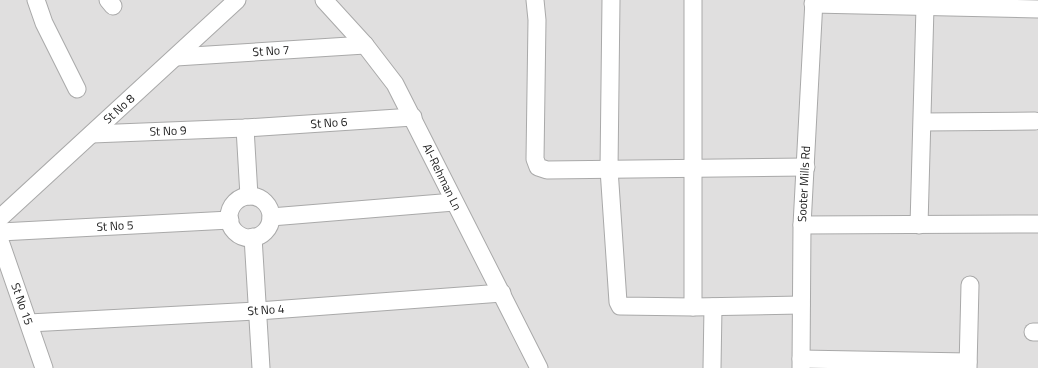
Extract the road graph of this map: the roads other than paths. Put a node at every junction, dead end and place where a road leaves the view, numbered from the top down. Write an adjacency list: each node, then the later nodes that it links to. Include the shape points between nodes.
1 (36, 0): 14 (street, via 44,23)
2 (237, 0): 13 (street, St No 8)
3 (324, 0): 12 (street, Al-Rehman Ln)
4 (534, 0): 22 (street, via 537,20 535,159 538,167 547,170)
5 (611, 0): 22 (street)
6 (693, 0): 21 (street)
7 (813, 2): 8 (street); 20 (street, Sooter Mills Rd)
8 (907, 3): 10 (street)
9 (991, 4): 10 (street); 11 (street)
10 (925, 7): 17 (street)
11 (1038, 9)
12 (365, 45): 13 (street, St No 7); 15 (street, Al-Rehman Ln, via 395,84)
13 (176, 57): 19 (street, St No 8)
14 (77, 89)
15 (413, 117): 18 (street, St No 6); 24 (street, Al-Rehman Ln)
16 (1035, 121): 17 (street)
17 (923, 122): 30 (street)
18 (245, 128): 19 (street, St No 9); 23 (street)
19 (92, 134): 26 (street, St No 8)
20 (806, 167): 21 (street); 29 (street, Sooter Mills Rd)
21 (692, 168): 22 (street); 37 (street)
22 (609, 169): 37 (street, via 620,306)
23 (249, 196): 25 (street, via 262,199 267,204); 27 (street, via 242,197 232,206)
24 (454, 202): 25 (street); 35 (street, Al-Rehman Ln)
25 (271, 217): 32 (street, via 268,228)
26 (0, 218)
27 (230, 220): 31 (street, St No 5); 32 (street, via 235,231 246,237)
28 (1038, 224): 30 (street)
29 (802, 225): 30 (street); 36 (street, Sooter Mills Rd)
30 (919, 225)
31 (0, 232)
32 (253, 237): 39 (street)
33 (0, 241): 40 (street, St No 15)
34 (970, 285): 43 (street)
35 (502, 293): 39 (street, St No 4); 47 (street, Al-Rehman Ln)
36 (801, 305): 38 (street); 41 (street, Sooter Mills Rd)
37 (693, 307): 38 (street)
38 (713, 307): 48 (street)
39 (258, 311): 40 (street, St No 4); 45 (street)
40 (29, 323): 44 (street, St No 15)
41 (801, 364): 42 (street)
42 (891, 364): 43 (street)
43 (968, 365)
44 (44, 368)
45 (261, 368)
46 (536, 368): 47 (street)
47 (539, 368)
48 (712, 368)

